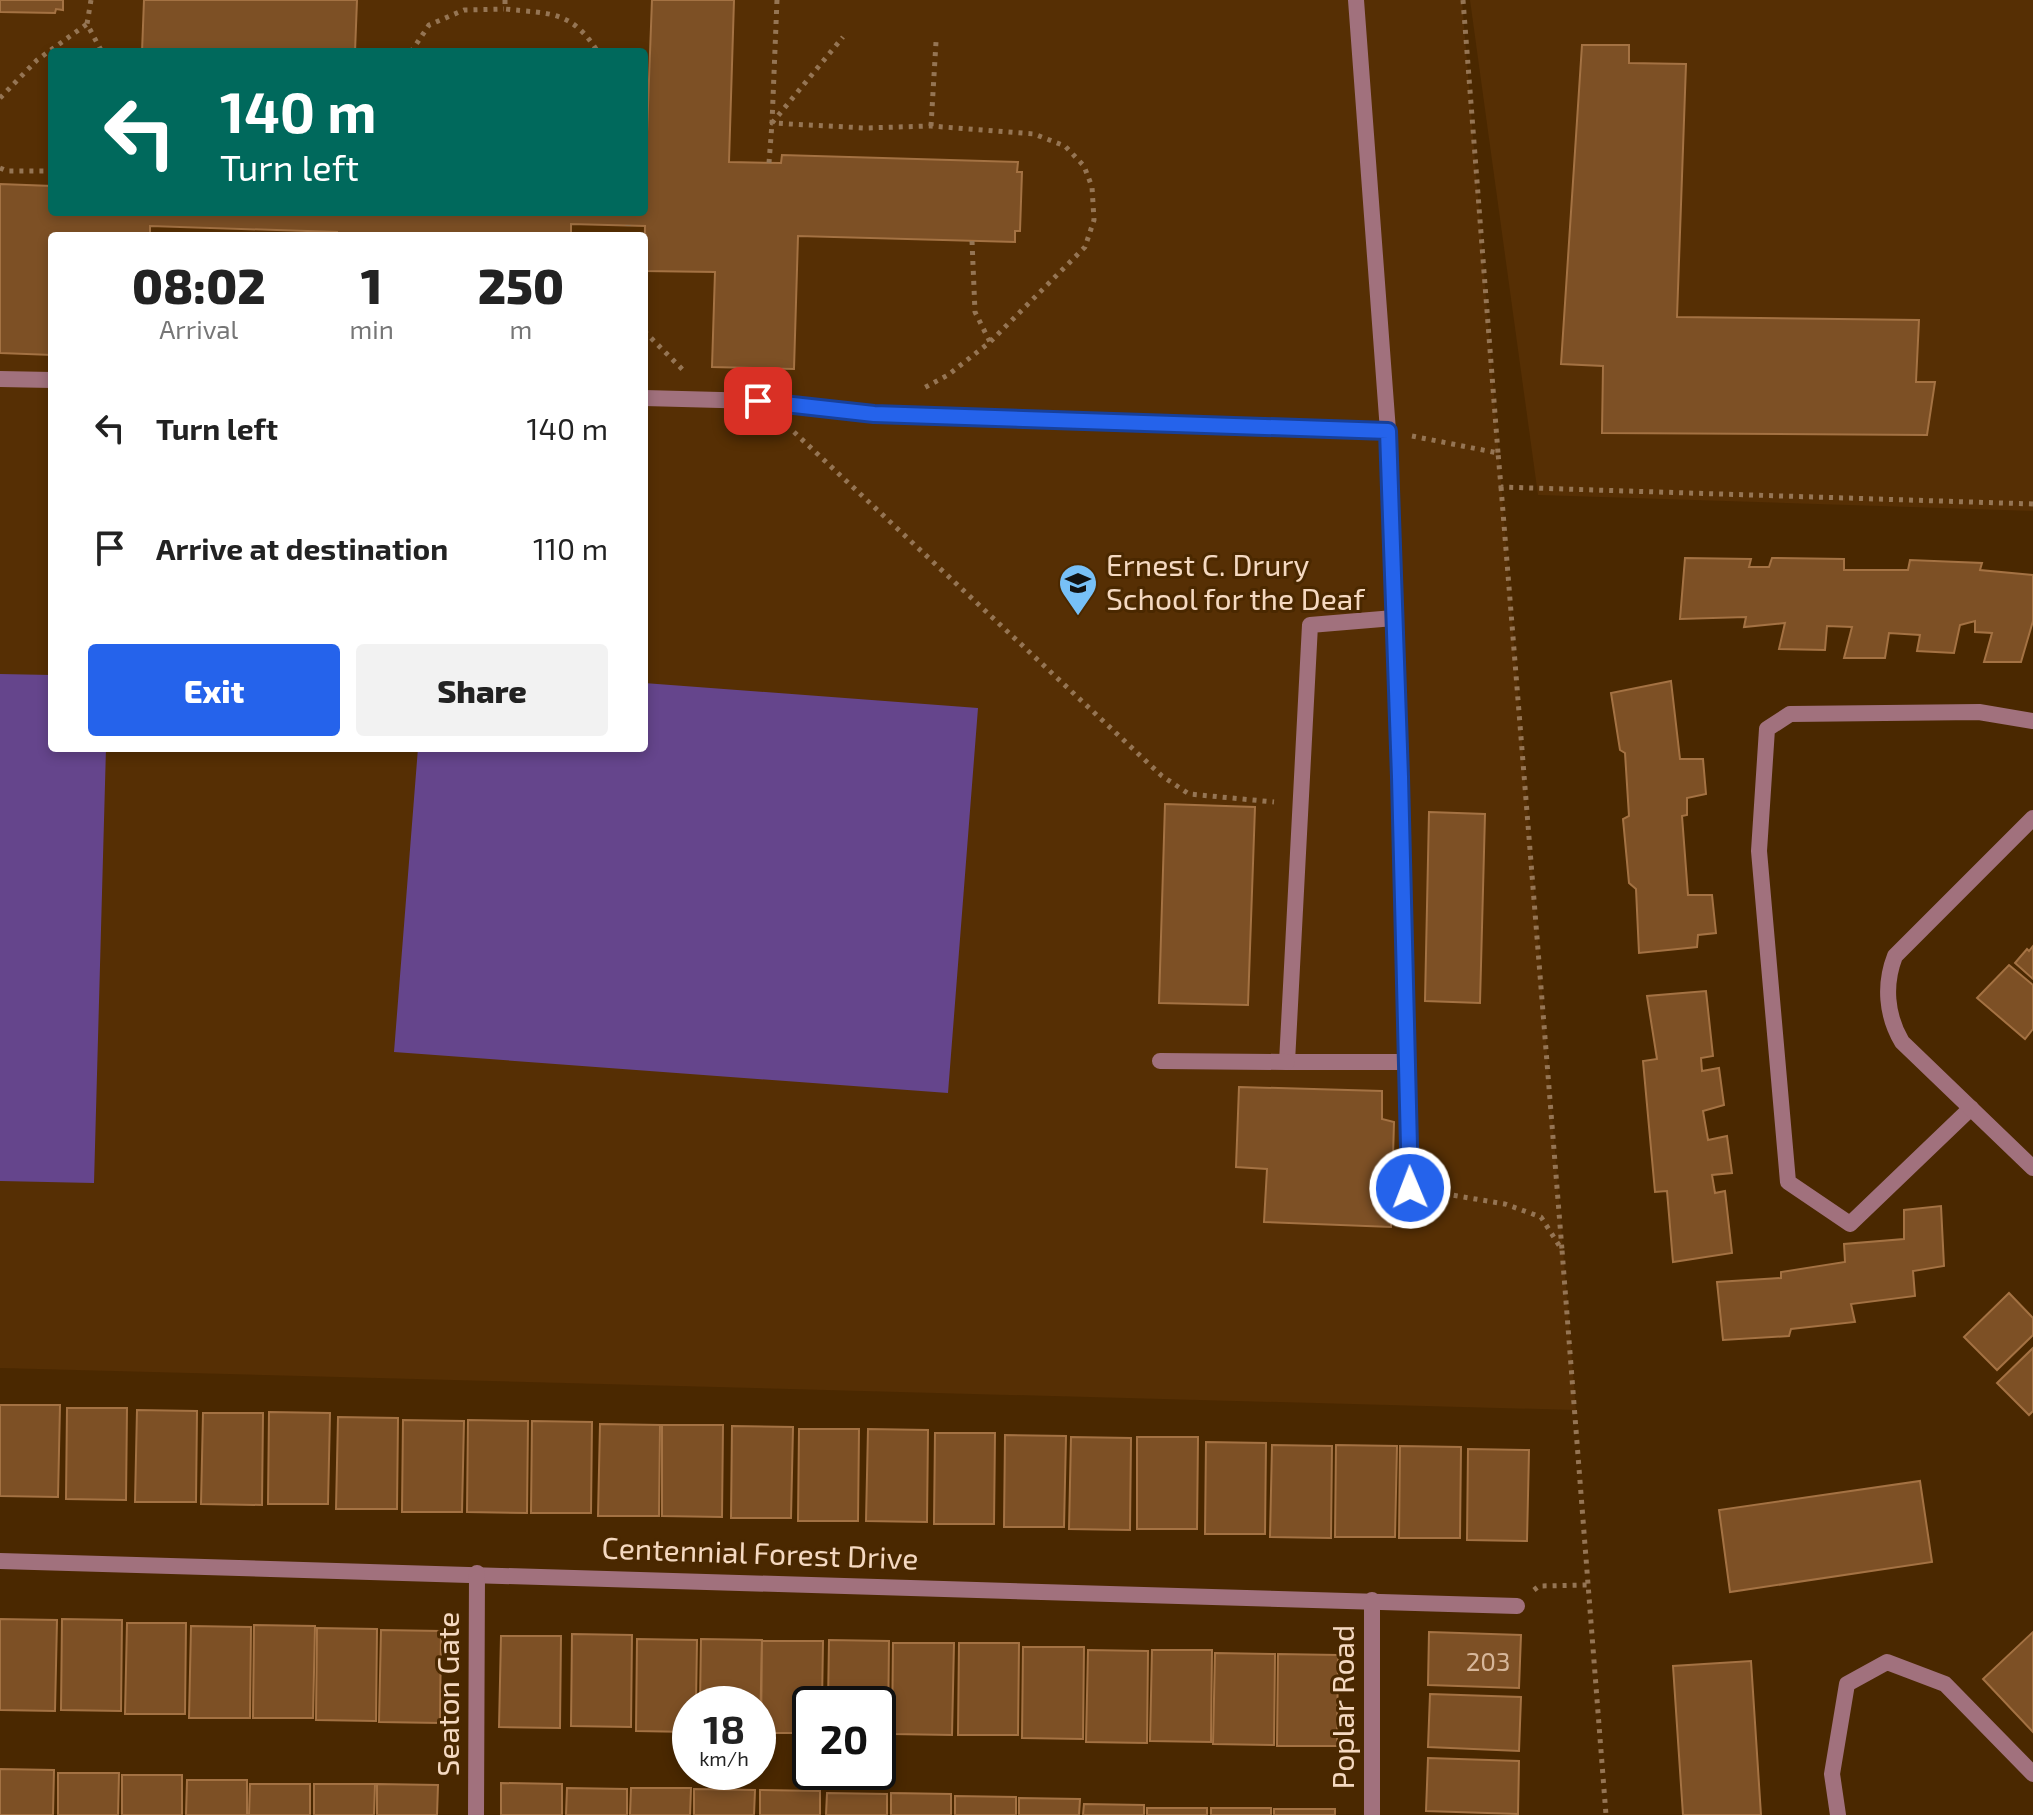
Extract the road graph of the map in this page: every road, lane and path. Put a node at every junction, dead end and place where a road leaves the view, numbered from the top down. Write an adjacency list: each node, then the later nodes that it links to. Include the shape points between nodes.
1 (91, 0): 7 (path)
2 (505, 0): 6 (path)
3 (777, 0): 16 (path)
4 (1356, 0): 31 (street)
5 (1463, 0): 33 (path)
6 (505, 9): 12 (path, via 464,10 429,25); 13 (path, via 561,15 585,31)
7 (87, 24): 10 (path); 11 (path)
8 (843, 37): 16 (path)
9 (936, 42): 17 (path)
10 (54, 48)
11 (100, 48)
12 (414, 48)
13 (596, 48)
14 (48, 52): 15 (path)
15 (0, 98)
16 (772, 123): 17 (path); 18 (path)
17 (931, 126): 25 (path, via 1034,134 1065,146 1084,166 1092,187 1094,220 1085,247)
18 (769, 163)
19 (0, 168): 20 (path)
20 (48, 171)
21 (628, 225): 22 (path)
22 (628, 232)
23 (972, 241): 25 (path, via 975,312)
24 (648, 335): 29 (path)
25 (990, 342): 30 (path, via 948,375)
26 (0, 379): 27 (street)
27 (48, 380)
28 (648, 398): 29 (street)
29 (713, 400): 30 (street)
30 (874, 414): 31 (street)
31 (1388, 431): 33 (path); 36 (street)
32 (793, 432): 38 (path, via 1162,776 1189,794)
33 (1498, 453): 34 (path)
34 (1501, 487): 35 (path); 46 (path)
35 (2033, 504)
36 (1394, 618): 38 (street, via 1310,625); 42 (street)
37 (2033, 721): 43 (street, via 1979,712 1790,714 1767,729 1759,851 1788,1182 1850,1224)
38 (1301, 804): 41 (street)
39 (2033, 818): 43 (street, via 1895,956 1888,973 1894,1029)
40 (1160, 1061): 41 (street)
41 (1287, 1062): 42 (street)
42 (1407, 1062): 45 (street)
43 (1971, 1108): 44 (street)
44 (2033, 1168)
45 (1410, 1188): 46 (path, via 1505,1204 1541,1217)
46 (1562, 1250): 49 (path)
47 (0, 1561): 48 (street, Centennial Forest Drive)
48 (477, 1573): 50 (street, Centennial Forest Drive); 53 (street, Seaton Gate)
49 (1588, 1585): 51 (path, via 1539,1586); 55 (path)
50 (1372, 1600): 51 (street, Centennial Forest Drive); 54 (street, Poplar Road)
51 (1517, 1606)
52 (2033, 1774): 56 (street, via 1945,1684 1887,1662 1847,1684 1832,1774)
53 (476, 1815)
54 (1372, 1815)
55 (1606, 1815)
56 (1838, 1815)

